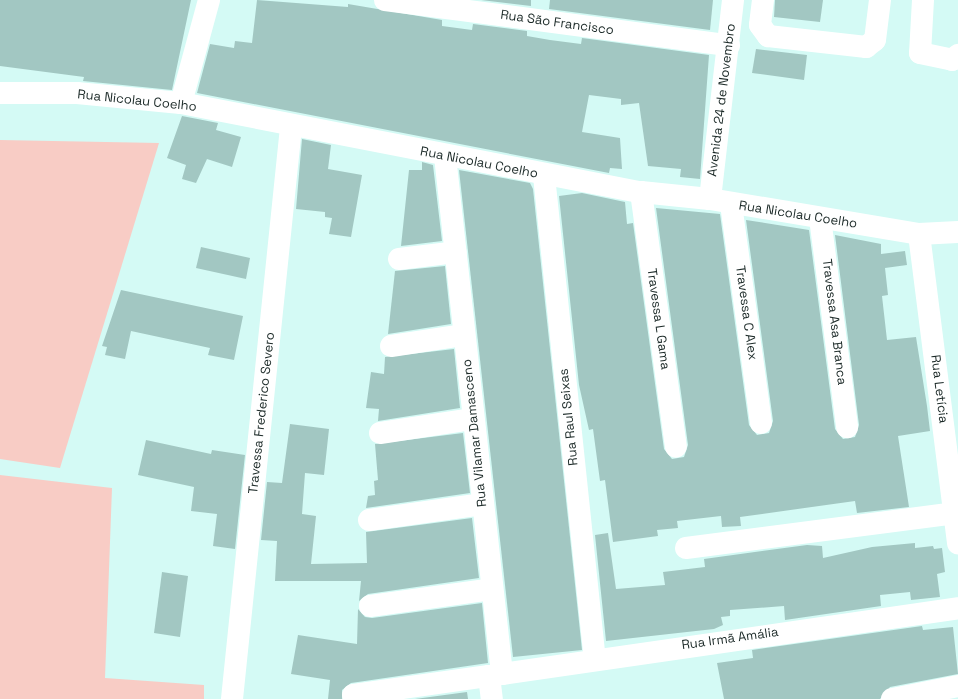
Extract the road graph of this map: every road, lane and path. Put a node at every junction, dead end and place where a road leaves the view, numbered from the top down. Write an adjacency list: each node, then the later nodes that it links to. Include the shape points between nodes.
1 (209, 0): 10 (street)
2 (385, 0): 7 (street, Rua São Francisco)
3 (732, 0): 7 (street, Avenida 24 de Novembro)
4 (763, 0): 5 (street, via 760,25 768,36 866,47 875,40)
5 (880, 0)
6 (923, 0): 8 (street, via 920,53 952,60)
7 (729, 45): 15 (street, Avenida 24 de Novembro)
8 (958, 55)
9 (0, 93): 10 (street, Rua Nicolau Coelho, via 77,94)
10 (181, 103): 11 (street, Rua Nicolau Coelho)
11 (291, 127): 12 (street, Rua Nicolau Coelho); 42 (street, Travessa Frederico Severo)
12 (445, 156): 13 (street, Rua Nicolau Coelho); 20 (street, Rua Vilamar Damasceno)
13 (544, 176): 14 (street, Rua Nicolau Coelho); 37 (street, Rua Raul Seixas)
14 (641, 192): 15 (street, Rua Nicolau Coelho); 28 (street, Travessa L Gama)
15 (710, 199): 16 (street, Rua Nicolau Coelho)
16 (730, 204): 17 (street, Rua Nicolau Coelho); 25 (street, Travessa C Alex)
17 (820, 218): 19 (street, Rua Nicolau Coelho); 26 (street, Travessa Asa Branca)
18 (958, 232): 19 (street, Rua Nicolau Coelho)
19 (919, 234): 30 (street, Rua Letícia)
20 (456, 252): 21 (street); 22 (street, Rua Vilamar Damasceno)
21 (399, 259)
22 (464, 335): 23 (street); 24 (street, Rua Vilamar Damasceno)
23 (390, 346)
24 (473, 419): 27 (street); 29 (street, Rua Vilamar Damasceno)
25 (761, 423)
26 (847, 427)
27 (380, 433)
28 (676, 447)
29 (483, 504): 31 (street); 34 (street, Rua Vilamar Damasceno)
30 (956, 513): 32 (street, Rua Letícia); 33 (street)
31 (369, 520)
32 (958, 544)
33 (686, 548)
34 (492, 589): 35 (street); 38 (street, Rua Vilamar Damasceno)
35 (370, 606)
36 (958, 608): 37 (street, Rua Irmã Amália)
37 (595, 658): 38 (street, Rua Irmã Amália)
38 (495, 675): 40 (street, Rua Irmã Amália); 43 (street, Rua Vilamar Damasceno)
39 (958, 686): 44 (street)
40 (387, 695): 41 (street, Rua Irmã Amália)
41 (352, 696)
42 (232, 699)
43 (492, 699)
44 (892, 699)

